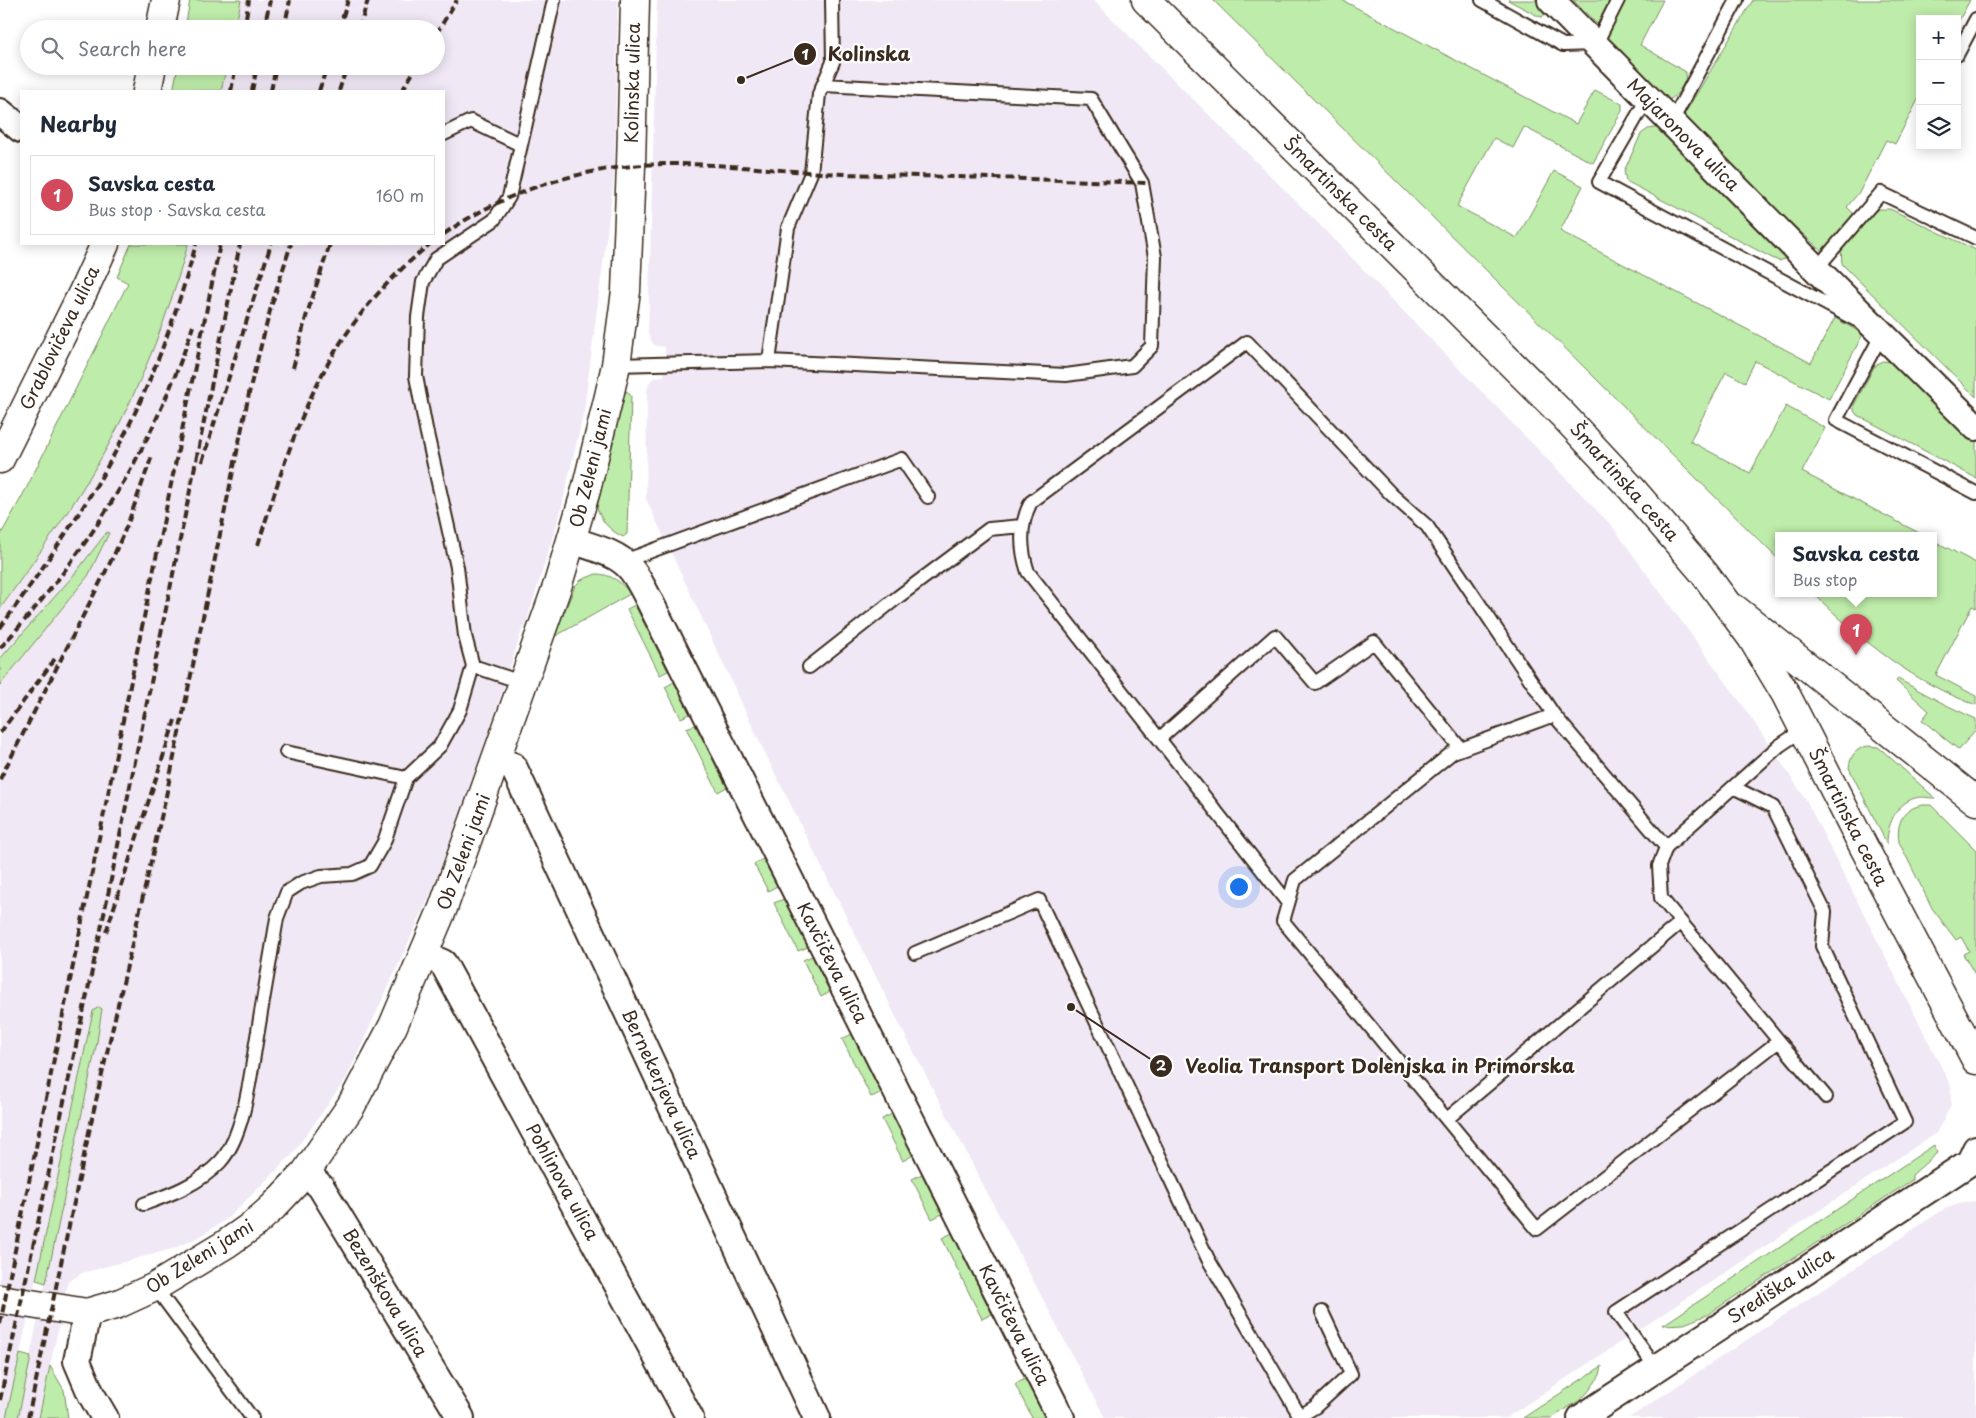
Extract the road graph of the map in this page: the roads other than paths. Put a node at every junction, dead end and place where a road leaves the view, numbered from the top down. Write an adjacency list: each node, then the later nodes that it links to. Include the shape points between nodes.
1 (166, 0): 11 (street)
2 (554, 0): 22 (lane)
3 (634, 0): 23 (street, Kolinska ulica)
4 (832, 0): 15 (lane, via 833,62)
5 (1146, 0): 37 (street, Šmartinska cesta, via 1562,414 1681,544)
6 (1482, 0): 12 (lane, via 1563,45)
7 (1551, 0): 12 (street, Majaronova ulica)
8 (1618, 0): 12 (lane)
9 (1737, 0): 19 (lane)
10 (1976, 19): 13 (lane)
11 (162, 20)
12 (1596, 44): 17 (street, Majaronova ulica)
13 (1961, 47)
14 (150, 75): 16 (street)
15 (823, 85): 28 (lane, via 819,94 811,173 788,228); 28 (lane, via 1090,99 1142,183 1155,258 1152,346 1132,366 1066,375)
16 (147, 90)
17 (1647, 99): 19 (street, Majaronova ulica); 27 (lane, via 1600,182)
18 (0, 112): 20 (street)
19 (1671, 123): 26 (street, Majaronova ulica)
20 (20, 128)
21 (445, 134): 22 (lane, via 471,121)
22 (520, 145): 38 (lane, via 509,198 494,220 436,259 423,282 418,317 416,376 457,567 465,636)
23 (631, 166): 29 (street, Ob Zeleni jami, via 626,291)
24 (1976, 238): 26 (lane, via 1881,193)
25 (105, 245): 31 (street, Grablovičeva ulica)
26 (1816, 269): 27 (street, Majaronova ulica)
27 (1882, 334): 30 (street, Majaronova ulica); 32 (lane, via 1836,420)
28 (769, 361): 29 (lane)
29 (616, 365): 35 (street, Ob Zeleni jami)
30 (1976, 426)
31 (0, 459)
32 (1976, 493)
33 (928, 497): 36 (lane, via 902,459)
34 (1022, 526): 39 (lane, via 989,529); 41 (lane, via 1031,502 1247,342 1391,494 1427,526); 43 (lane, via 1022,554 1028,572)
35 (572, 540): 36 (street, Kavčičeva ulica); 40 (street, Ob Zeleni jami)
36 (624, 561): 73 (street, Kavčičeva ulica, via 646,594)
37 (1726, 602): 42 (street, Šmartinska cesta, via 1770,666); 49 (street)
38 (473, 666): 40 (lane); 47 (lane, via 460,710 440,746)
39 (809, 667)
40 (524, 683): 46 (street, Ob Zeleni jami)
41 (1554, 715): 44 (lane); 50 (lane)
42 (1804, 729): 48 (lane, via 1779,746); 56 (street, Šmartinska cesta)
43 (1159, 739): 44 (lane, via 1275,636 1315,683 1374,642); 51 (lane)
44 (1461, 750): 51 (lane, via 1446,758 1295,880)
45 (286, 752): 47 (lane)
46 (497, 760): 54 (street, Ob Zeleni jami, via 443,908); 72 (street, Bernekerjeva ulica, via 513,766)
47 (406, 778): 61 (lane, via 384,842 370,866 352,874 321,876 287,892 277,918 247,1095 236,1137 221,1161 199,1181)
48 (1733, 787): 50 (lane); 66 (lane, via 1773,807 1825,912 1822,946 1905,1122 1616,1312)
49 (1976, 801)
50 (1666, 847): 52 (lane, via 1659,866 1661,898)
51 (1288, 903): 58 (lane, via 1283,921)
52 (1681, 922): 55 (lane); 58 (lane)
53 (915, 953): 67 (lane, via 1039,900 1208,1259)
54 (434, 959): 60 (street, Ob Zeleni jami, via 350,1106); 71 (street, Pohlinova ulica)
55 (1779, 1041): 57 (lane); 58 (lane, via 1537,1229)
56 (1976, 1060)
57 (1826, 1097)
58 (1447, 1119)
59 (1974, 1157): 66 (street, Središka ulica)
60 (306, 1172): 62 (street, Ob Zeleni jami, via 253,1225); 70 (street, Bezenškova ulica, via 321,1188)
61 (144, 1204)
62 (155, 1288): 65 (street, Ob Zeleni jami); 69 (lane)
63 (0, 1299): 65 (street, Ob Zeleni jami)
64 (1322, 1312): 67 (lane, via 1351,1374)
65 (87, 1313): 68 (street, via 77,1361)
66 (1656, 1368): 74 (street, Središka ulica)
67 (1300, 1417)
68 (105, 1418)
69 (252, 1418)
70 (461, 1418)
71 (690, 1418)
72 (817, 1418)
73 (1061, 1418)
74 (1581, 1418)

